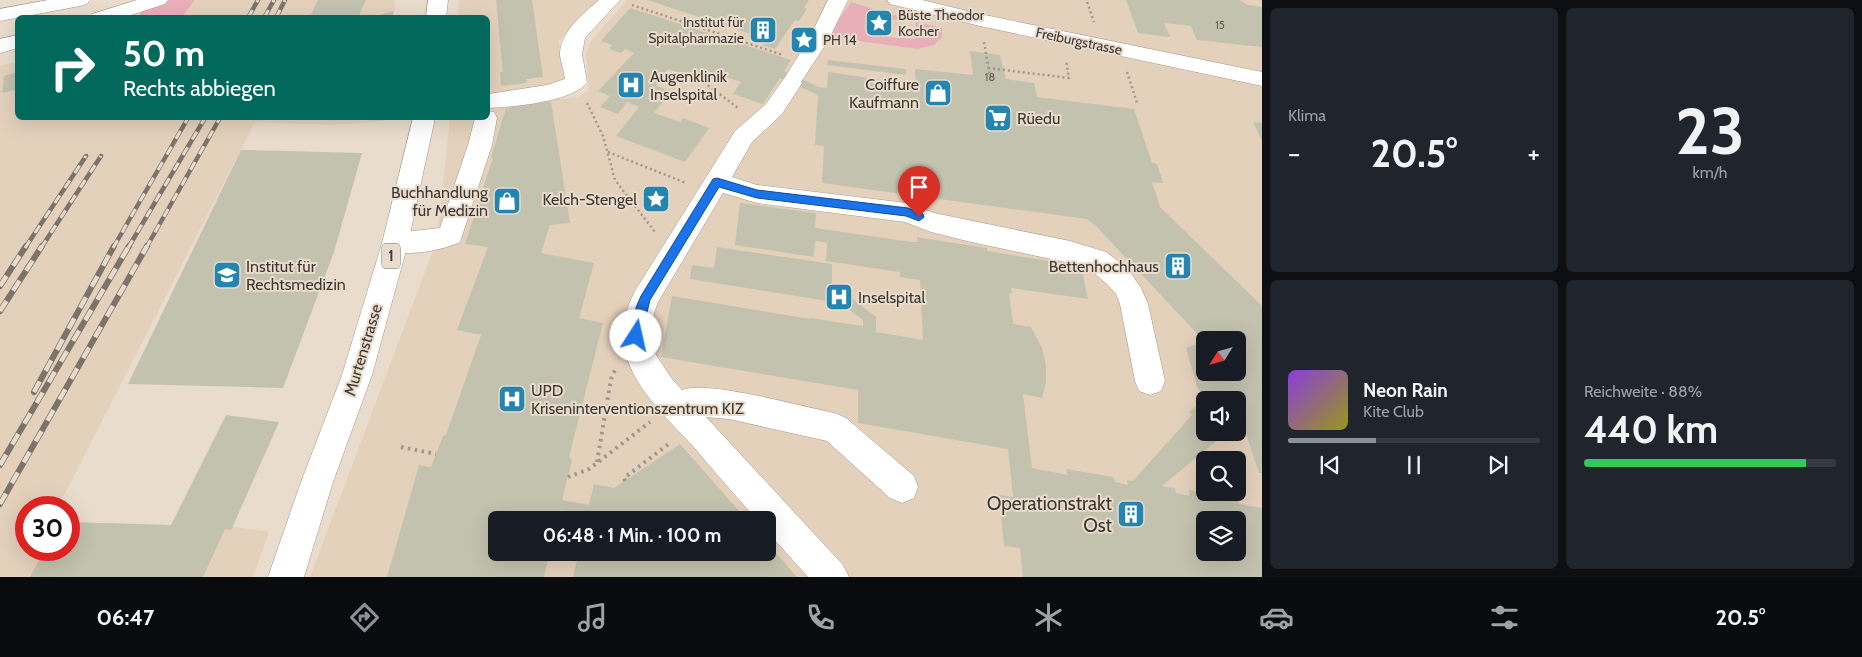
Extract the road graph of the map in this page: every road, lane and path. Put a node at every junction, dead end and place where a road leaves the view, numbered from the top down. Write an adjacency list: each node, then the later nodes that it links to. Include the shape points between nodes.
1 (80, 0): 8 (street)
2 (158, 0): 11 (street)
3 (438, 0): 12 (street)
4 (610, 0): 24 (street, via 571,44 576,76)
5 (838, 0): 21 (street)
6 (897, 0): 23 (street, Freiburgstrasse)
7 (1087, 2): 13 (path)
8 (31, 5): 10 (street)
9 (632, 5): 21 (path)
10 (0, 15)
11 (109, 15)
12 (436, 15)
13 (1095, 26)
14 (984, 40): 18 (path)
15 (15, 42): 16 (street)
16 (0, 46)
17 (1065, 52): 18 (path, via 1069,78)
18 (988, 68): 22 (path)
19 (1126, 68): 25 (path)
20 (701, 72): 29 (path, via 697,77)
21 (797, 73): 29 (street, via 774,109)
22 (990, 77)
23 (1262, 79)
24 (572, 85): 26 (street); 30 (path, via 585,96)
25 (1137, 103)
26 (490, 108)
27 (424, 120): 32 (street, Murtenstrasse / 1)
28 (485, 120): 32 (street, via 450,236)
29 (758, 124): 31 (street, via 741,140)
30 (608, 152): 31 (path); 33 (path, via 612,173 620,189)
31 (714, 187): 33 (street); 35 (street, via 908,212 931,222 1097,260 1127,288 1134,304)
32 (395, 243): 45 (street, Murtenstrasse / 1, via 357,375)
33 (673, 254): 34 (street, via 641,309 636,336)
34 (639, 354): 36 (street, via 647,370); 41 (path, via 618,363 612,379)
35 (1150, 381)
36 (678, 410): 44 (street, via 691,401 729,405 835,428); 46 (street)
37 (646, 425): 41 (path)
38 (665, 446): 43 (path, via 624,478)
39 (401, 447): 40 (path)
40 (436, 454)
41 (597, 462): 42 (path, via 589,469)
42 (568, 477)
43 (625, 481)
44 (902, 487)
45 (286, 577)
46 (831, 577)

